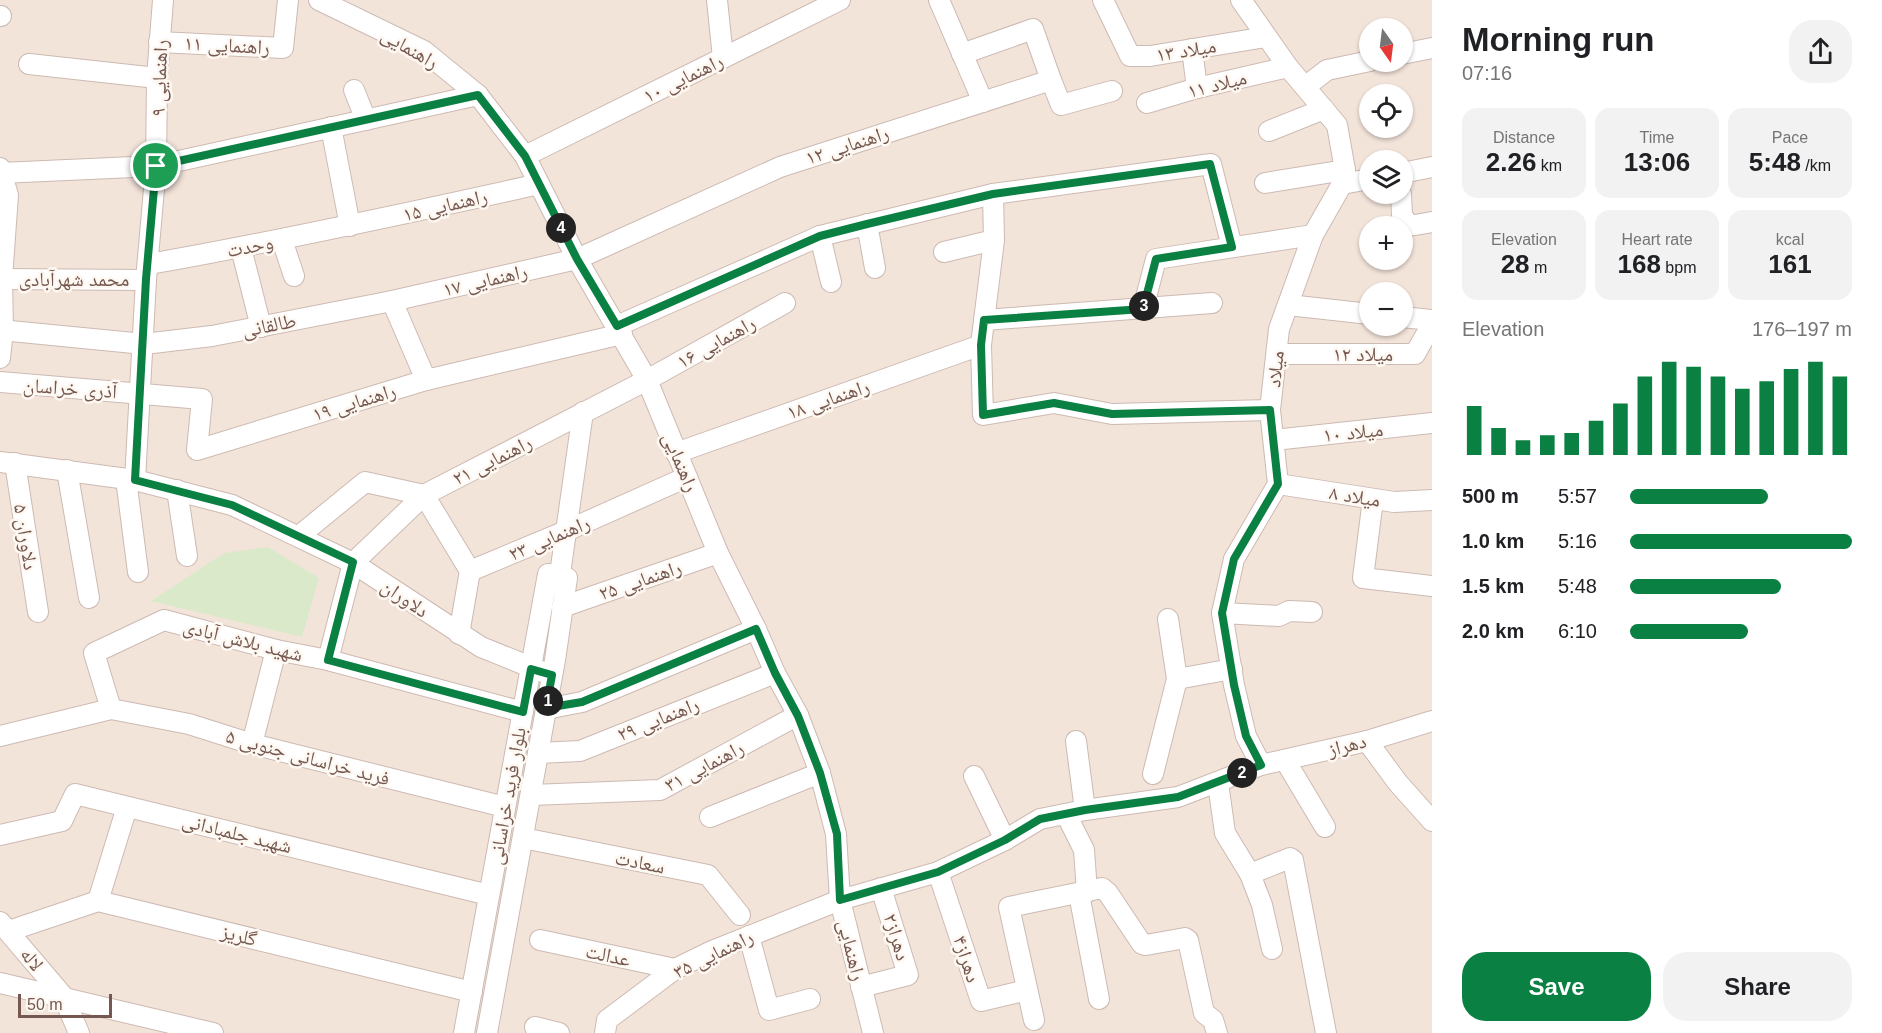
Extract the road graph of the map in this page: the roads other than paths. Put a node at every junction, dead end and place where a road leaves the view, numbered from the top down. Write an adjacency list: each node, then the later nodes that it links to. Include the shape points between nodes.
1 (163, 0): 10 (street, راهنمایی ۹)
2 (288, 0): 10 (street, راهنمایی ۱۱, via 283,48)
3 (717, 0): 15 (street)
4 (840, 0): 15 (street, راهنمایی ۱۰)
5 (939, 0): 14 (street)
6 (1103, 0): 12 (street, میلاد ۱۳, via 1130,56)
7 (1241, 0): 9 (street)
8 (330, 2): 25 (street, راهنمایی, via 424,51)
9 (1266, 37): 12 (street, میلاد ۱۳); 18 (street)
10 (159, 42): 19 (street, راهنمایی ۹)
11 (1432, 48): 13 (street)
12 (1192, 49): 22 (street)
13 (1413, 52)
14 (962, 54): 20 (street, via 1033,29); 26 (street)
15 (723, 58): 32 (street, راهنمایی ۱۰)
16 (1359, 63): 21 (street, via 1327,70)
17 (29, 64): 19 (street)
18 (1288, 67): 21 (street); 22 (street, میلاد ۱۱)
19 (158, 78): 33 (street, راهنمایی ۹)
20 (1051, 80): 24 (street, via 1061,105); 26 (street, راهنمایی ۱۲)
21 (1305, 87): 28 (street)
22 (1197, 88): 27 (street, میلاد ۱۱)
23 (354, 90): 29 (street)
24 (1113, 91)
25 (478, 95): 29 (street); 32 (street, راهنمایی)
26 (983, 102): 53 (street, راهنمایی ۱۲, via 780,167)
27 (1147, 103)
28 (1324, 109): 31 (street); 37 (street, via 1337,125)
29 (366, 120): 30 (street)
30 (331, 127): 33 (street); 45 (street)
31 (1269, 131)
32 (525, 156): 40 (street, راهنمایی)
33 (156, 166): 35 (street); 55 (street, راهنمایی ۹)
34 (1432, 167): 36 (street)
35 (1, 171): 57 (street, آذری خراسان, via 8,195)
36 (1413, 171)
37 (1343, 177): 38 (street); 39 (street); 46 (street, میلاد)
38 (1359, 178)
39 (1265, 183)
40 (539, 184): 45 (street, راهنمایی ۱۵); 53 (street, راهنمایی)
41 (993, 194): 44 (street, راهنمایی ۱۹); 49 (street); 50 (street, راهنمایی ۱۹, via 1210,164)
42 (1401, 204): 43 (street, via 1402,215 1409,226)
43 (1432, 222)
44 (867, 224): 47 (street, راهنمایی ۱۹); 54 (street)
45 (350, 226): 48 (street, وحدت)
46 (1313, 235): 50 (street); 62 (street, میلاد)
47 (820, 236): 58 (street); 70 (street, راهنمایی ۱۹)
48 (282, 240): 51 (street, وحدت); 56 (street)
49 (994, 240): 52 (street); 66 (street)
50 (1232, 247): 63 (street, via 1156,259)
51 (241, 248): 55 (street, وحدت); 68 (street)
52 (944, 252)
53 (577, 259): 59 (street, راهنمایی ۱۷); 70 (street, راهنمایی)
54 (875, 268)
55 (147, 272): 57 (street, محمد شهرآبادی); 71 (street, راهنمایی ۹)
56 (294, 276)
57 (1, 279): 69 (street, آذری خراسان)
58 (831, 282)
59 (393, 301): 68 (street, طالقانی); 75 (street)
60 (785, 303): 76 (street, راهنمایی ۱۶)
61 (1212, 303): 63 (street)
62 (1288, 305): 64 (street); 73 (street, میلاد, via 1279,329)
63 (1143, 309): 66 (street)
64 (1359, 313)
65 (1413, 319): 67 (street)
66 (984, 320): 72 (street)
67 (1432, 322): 73 (street, میلاد ۱۲, via 1415,354)
68 (261, 327): 71 (street, طالقانی)
69 (1, 330): 71 (street, طالقانی); 74 (street, آذری خراسان)
70 (619, 330): 75 (street, راهنمایی ۱۹); 76 (street, راهنمایی)
71 (144, 344): 78 (street, راهنمایی ۹)
72 (981, 345): 79 (street, via 983,415 1054,403 1112,414); 83 (street, راهنمایی ۱۸)
73 (1277, 354): 79 (street, میلاد)
74 (0, 358)
75 (426, 380): 78 (street, راهنمایی ۱۹, via 197,450 202,399)
76 (647, 380): 80 (street, راهنمایی ۲۱); 83 (street, راهنمایی)
77 (0, 382): 78 (street, آذری خراسان)
78 (141, 393): 87 (street, راهنمایی ۹)
79 (1270, 410): 82 (street, میلاد)
80 (583, 412): 90 (street, راهنمایی ۲۱); 93 (street)
81 (1432, 423): 82 (street, میلاد ۱۰)
82 (1274, 440): 88 (street, میلاد)
83 (676, 453): 86 (street, راهنمایی)
84 (7, 462): 85 (street, دلاوران); 104 (street, دلاوران ۵)
85 (67, 470): 87 (street, دلاوران); 102 (street)
86 (687, 477): 93 (street, راهنمایی ۲۳); 95 (street, راهنمایی)
87 (130, 480): 89 (street, دلاوران); 99 (street, راهنمایی ۹)
88 (1278, 484): 91 (street, میلاد ۸); 106 (street, via 1234,559)
89 (177, 490): 94 (street, دلاوران, via 232,505); 96 (street)
90 (424, 495): 94 (street, via 365,482); 97 (street, راهنمایی ۲۱); 98 (street)
91 (1373, 499): 92 (street, میلاد ۸); 101 (street, via 1363,578)
92 (1432, 500)
93 (566, 531): 98 (street, راهنمایی ۲۳); 100 (street)
94 (299, 536): 97 (street, دلاوران)
95 (718, 553): 103 (street, راهنمایی ۲۵); 108 (street, راهنمایی)
96 (187, 555)
97 (353, 562): 109 (street, دلاوران); 111 (street)
98 (470, 571): 109 (street)
99 (138, 572)
100 (560, 574): 103 (street, بلوار فرید خراسانی, via 567,578); 112 (street, بلوار فرید خراسانی, via 548,574)
101 (1432, 585)
102 (89, 598)
103 (562, 607): 115 (street, بلوار فرید خراسانی)
104 (38, 612)
105 (1312, 612): 106 (street, via 1288,611 1279,616)
106 (1222, 613): 113 (street)
107 (1168, 619): 116 (street)
108 (756, 629): 114 (street, راهنمایی); 117 (street, via 582,702)
109 (459, 634): 112 (street, دلاوران)
110 (276, 650): 111 (street, شهید بلاش آبادی); 118 (street, شهید بلاش آبادی, via 164,620 94,653); 125 (street)
111 (328, 660): 119 (street, شهید بلاش آبادی)
112 (531, 669): 115 (street, دلاوران); 119 (street, بلوار فرید خراسانی)
113 (1232, 669): 116 (street); 128 (street, via 1246,736)
114 (775, 673): 120 (street, راهنمایی); 126 (street, راهنمایی ۲۹, via 580,751)
115 (552, 675): 117 (street, بلوار فرید خراسانی)
116 (1177, 679): 130 (street)
117 (546, 708): 126 (street, بلوار فرید خراسانی)
118 (111, 709): 122 (street); 125 (street, فرید خراسانی جنوبی ۵, via 189,724)
119 (523, 712): 135 (street, بلوار فرید خراسانی)
120 (798, 716): 129 (street, راهنمایی); 133 (street, راهنمایی ۳۱, via 660,790)
121 (1432, 721): 124 (street, دهراز)
122 (0, 736)
123 (1076, 741): 136 (street)
124 (1367, 741): 127 (street, دهراز); 139 (street)
125 (252, 744): 135 (street, فرید خراسانی جنوبی ۵)
126 (538, 753): 133 (street, بلوار فرید خراسانی)
127 (1284, 760): 128 (street, دهراز); 140 (street)
128 (1261, 765): 132 (street, دهراز)
129 (820, 773): 138 (street); 149 (street, راهنمایی, via 837,834)
130 (1153, 774)
131 (974, 776): 143 (street)
132 (1218, 783): 136 (street, دهراز, via 1178,797); 145 (street, via 1225,832)
133 (531, 795): 142 (street, بلوار فرید خراسانی)
134 (128, 807): 141 (street, شهید جلمبادانی, via 75,794 62,821); 148 (street, شهید جلمبادانی); 150 (street)
135 (506, 807): 148 (street, بلوار فرید خراسانی)
136 (1085, 810): 137 (street, دهراز)
137 (1066, 814): 143 (street, راهنمایی ۳۵, via 1040,819); 147 (street, via 1084,850)
138 (710, 817)
139 (1432, 821)
140 (1325, 827)
141 (0, 835)
142 (523, 838): 151 (street, سعادت, via 708,876); 169 (street, بلوار فرید خراسانی)
143 (1005, 840): 144 (street, راهنمایی ۳۵)
144 (938, 872): 146 (street, راهنمایی ۳۵); 159 (street, دهراز۴, via 981,1001)
145 (1250, 873): 155 (street); 174 (street, via 1293,860)
146 (881, 888): 149 (street, راهنمایی ۳۵); 158 (street, دهراز۲, via 908,975)
147 (1083, 893): 159 (street, via 1009,908); 163 (street); 173 (street, via 1105,889 1142,944 1187,939 1204,1013 1213,1020)
148 (489, 895): 160 (street, بلوار فرید خراسانی)
149 (840, 900): 153 (street, راهنمایی ۳۵); 158 (street, راهنمایی)
150 (98, 901): 152 (street); 160 (street, گلریز)
151 (740, 915)
152 (4, 927): 161 (street, لاله)
153 (749, 936): 156 (street, راهنمایی ۳۵); 162 (street, via 769,1010)
154 (540, 940): 156 (street, عدالت)
155 (1272, 949)
156 (675, 969): 171 (street, راهنمایی ۳۵, via 607,1020)
157 (0, 983): 161 (street)
158 (861, 987): 172 (street, راهنمایی)
159 (1027, 990): 164 (street)
160 (472, 992): 168 (street, بلوار فرید خراسانی)
161 (63, 996): 166 (street, لاله); 167 (street)
162 (810, 999)
163 (1099, 999)
164 (1034, 1020)
165 (535, 1028): 170 (street)
166 (80, 1033)
167 (213, 1033)
168 (464, 1033)
169 (487, 1033)
170 (559, 1033)
171 (605, 1033)
172 (873, 1033)
173 (1217, 1033)
174 (1326, 1033)

